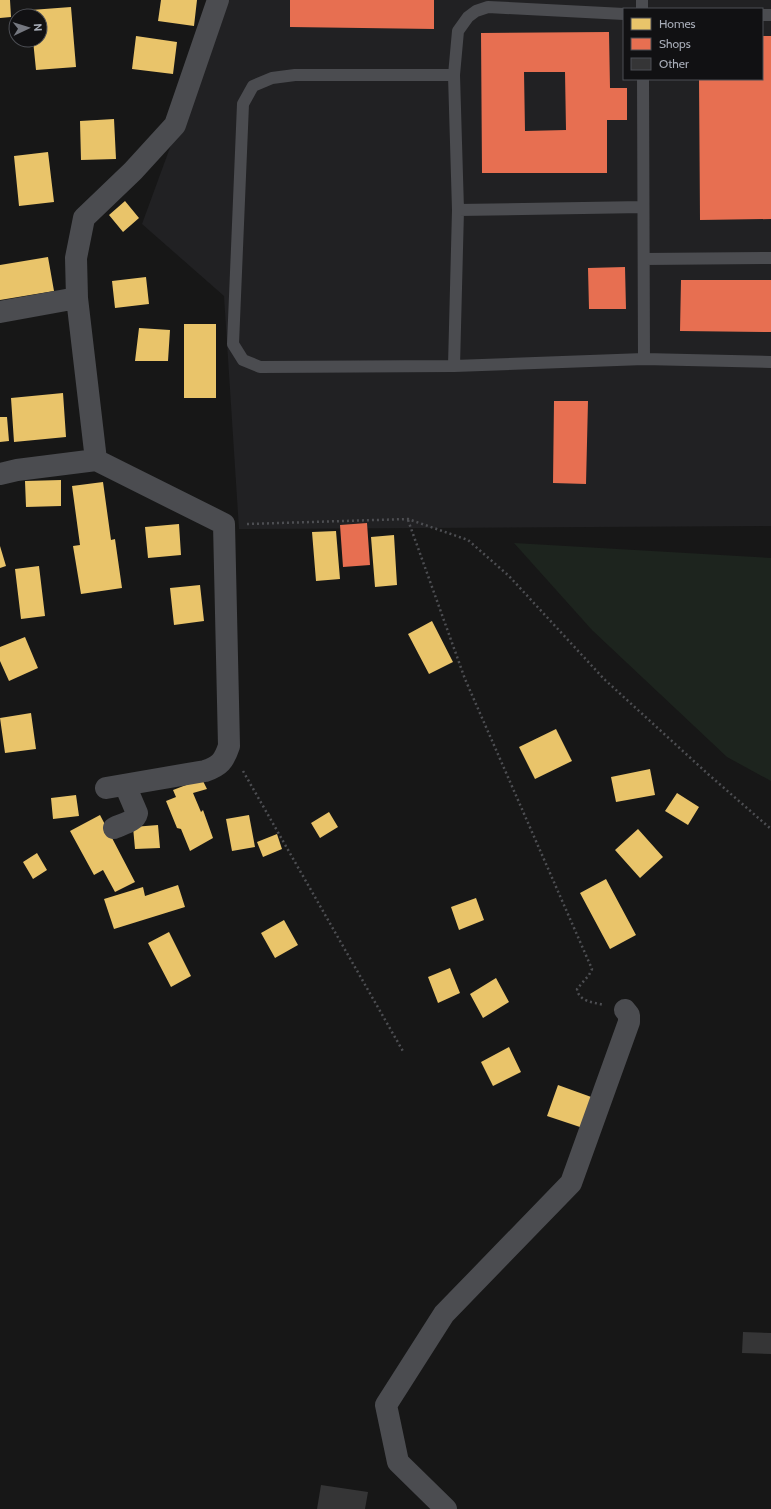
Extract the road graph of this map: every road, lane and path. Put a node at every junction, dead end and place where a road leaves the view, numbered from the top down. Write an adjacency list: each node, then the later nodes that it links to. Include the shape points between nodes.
1 (218, 0): 9 (street, via 175,125 133,171 84,218 76,258)
2 (623, 14): 3 (lane, via 488,7 476,11 458,31)
3 (454, 75): 6 (lane); 13 (lane, via 295,76 272,78 253,86 243,104 233,344 243,360 260,367)
4 (642, 80): 5 (lane)
5 (643, 207): 6 (lane); 8 (lane)
6 (458, 210): 13 (lane)
7 (771, 258): 8 (lane)
8 (644, 259): 11 (lane)
9 (77, 298): 10 (street); 14 (street)
10 (0, 312)
11 (644, 359): 12 (lane); 13 (lane)
12 (771, 362)
13 (454, 366)
14 (96, 460): 15 (street); 17 (street)
15 (0, 474)
16 (408, 519): 17 (path); 20 (path, via 468,540 509,576 604,679); 21 (path, via 465,679 592,969 578,989 578,995 581,999)
17 (224, 524): 18 (street, via 229,746)
18 (226, 757): 19 (street, via 216,768 205,771 116,786 137,816); 22 (path, via 245,775)
19 (114, 828)
20 (771, 829)
21 (625, 1010): 23 (street, via 629,1015 629,1022 571,1183 444,1314 386,1405 398,1462)
22 (404, 1053)
23 (446, 1509)

